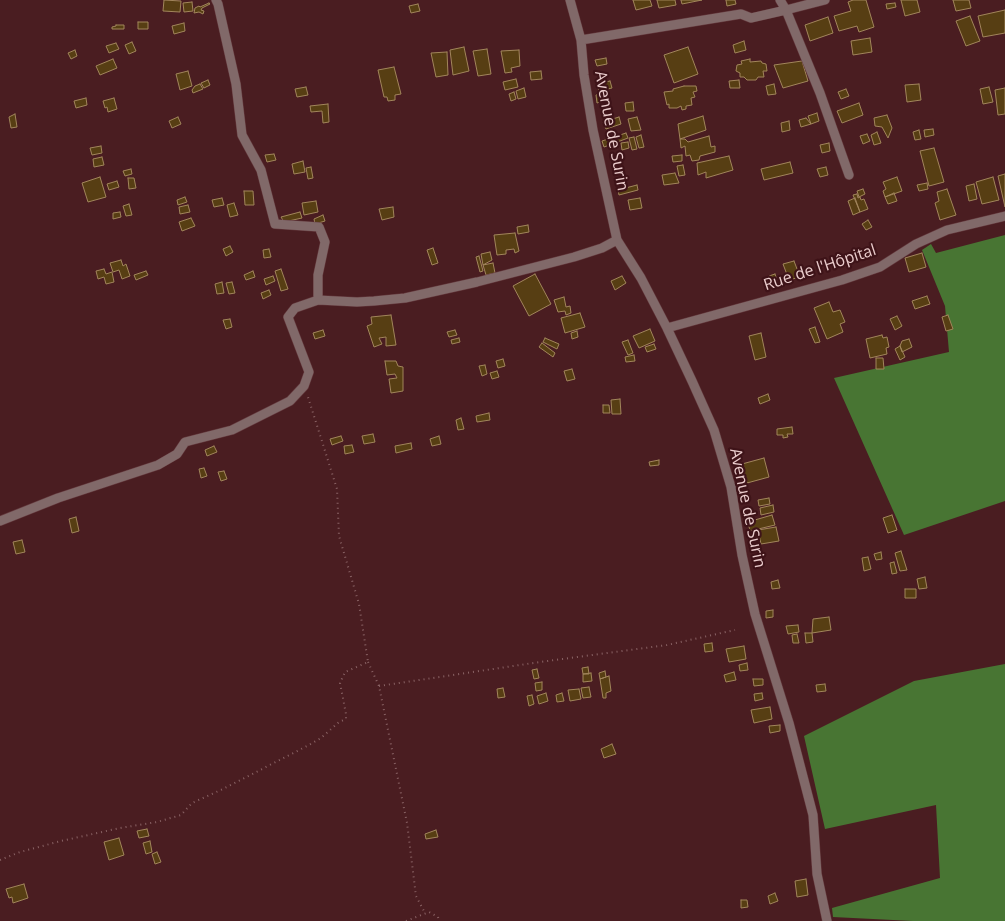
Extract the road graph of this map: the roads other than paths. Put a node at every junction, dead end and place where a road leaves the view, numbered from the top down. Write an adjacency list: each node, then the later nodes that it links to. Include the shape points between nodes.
1 (216, 0): 10 (street, via 236,84 242,135 261,170 275,224 319,227 325,242 318,275)
2 (570, 0): 6 (street, Avenue de Surin)
3 (780, 0): 5 (street)
4 (825, 0): 5 (street)
5 (786, 10): 6 (street, via 750,18 741,14); 7 (street)
6 (581, 40): 9 (street, Avenue de Surin, via 594,130)
7 (850, 175)
8 (1005, 216): 11 (street, Rue de l'Hôpital, via 947,230 916,244 880,267 842,280)
9 (618, 240): 10 (street, via 574,258 404,298 366,302); 11 (street, Avenue de Surin)
10 (318, 300): 12 (street, via 296,308 288,317 309,372 304,386 290,401 232,430 185,442 177,454 158,465)
11 (667, 328): 13 (street, Avenue de Surin, via 714,430 731,487 755,614 813,815 817,874)
12 (0, 521)
13 (827, 921)

